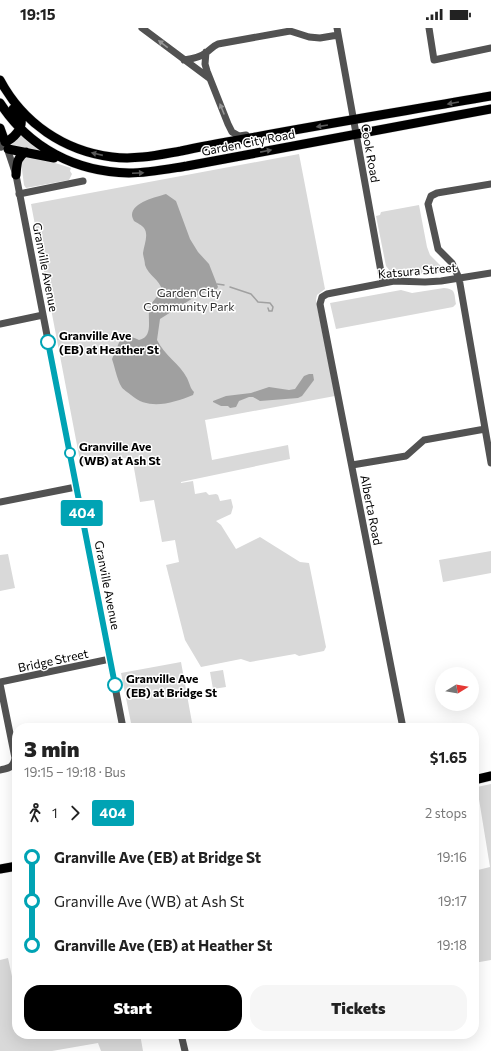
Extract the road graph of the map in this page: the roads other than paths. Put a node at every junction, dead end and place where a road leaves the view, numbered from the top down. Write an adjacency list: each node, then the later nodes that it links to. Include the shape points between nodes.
1 (142, 28): 6 (street, one-way to 1)
2 (429, 28): 4 (street, via 434,60)
3 (338, 31): 5 (street, via 320,38 290,31 218,44); 13 (street, Cook Road)
4 (491, 48)
5 (206, 52): 6 (street); 7 (street, via 205,64)
6 (184, 60): 7 (street)
7 (210, 78): 17 (street, one-way to 7, via 282,128 239,136 234,134)
8 (0, 80): 14 (main road, via 13,101)
9 (0, 90): 15 (main road, via 19,115)
10 (491, 96): 13 (main road, Garden City Road, one-way to 13)
11 (0, 104): 15 (main road)
12 (491, 109): 18 (main road, Garden City Road)
13 (354, 120): 17 (main road, Garden City Road, one-way to 17); 18 (street, Cook Road)
14 (34, 124): 15 (main road); 17 (main road, Garden City Road, one-way to 14, via 158,156 127,158 99,155 67,145)
15 (19, 126): 19 (main road, via 8,135); 21 (main road, Garden City Road, via 38,145)
16 (0, 128): 19 (main road)
17 (290, 131)
18 (357, 134): 21 (main road, Garden City Road, one-way to 18, via 110,172 145,172); 28 (street, Cook Road)
19 (4, 146): 20 (main road); 22 (street, Granville Avenue)
20 (26, 152): 21 (main road); 22 (main road, via 17,160)
21 (65, 160)
22 (16, 175): 25 (street, Granville Avenue)
23 (83, 181): 25 (street)
24 (491, 184): 27 (street, via 436,193 431,196 428,204 438,249 452,263)
25 (19, 194): 30 (street, Granville Avenue)
26 (491, 273): 27 (street, Katsura Street)
27 (459, 278): 28 (street, Katsura Street); 32 (street)
28 (383, 283): 29 (street, Katsura Street)
29 (322, 296): 34 (street, Alberta Road, via 320,304)
30 (43, 315): 31 (street); 35 (street, Granville Avenue)
31 (0, 324)
32 (485, 429): 33 (street); 34 (street, via 424,440 406,456)
33 (491, 463)
34 (352, 465): 40 (street, Alberta Road)
35 (76, 487): 36 (street); 37 (street, Granville Avenue)
36 (0, 502)
37 (110, 659): 38 (street, Bridge Street); 39 (street, Granville Avenue)
38 (0, 683): 41 (street)
39 (122, 723)
40 (402, 723)
41 (12, 743)
42 (12, 766): 43 (street)
43 (0, 770)
44 (491, 776): 45 (main road)
45 (479, 779)
46 (12, 867): 47 (main road)
47 (0, 869)
48 (182, 1039): 49 (street)
49 (184, 1051)

